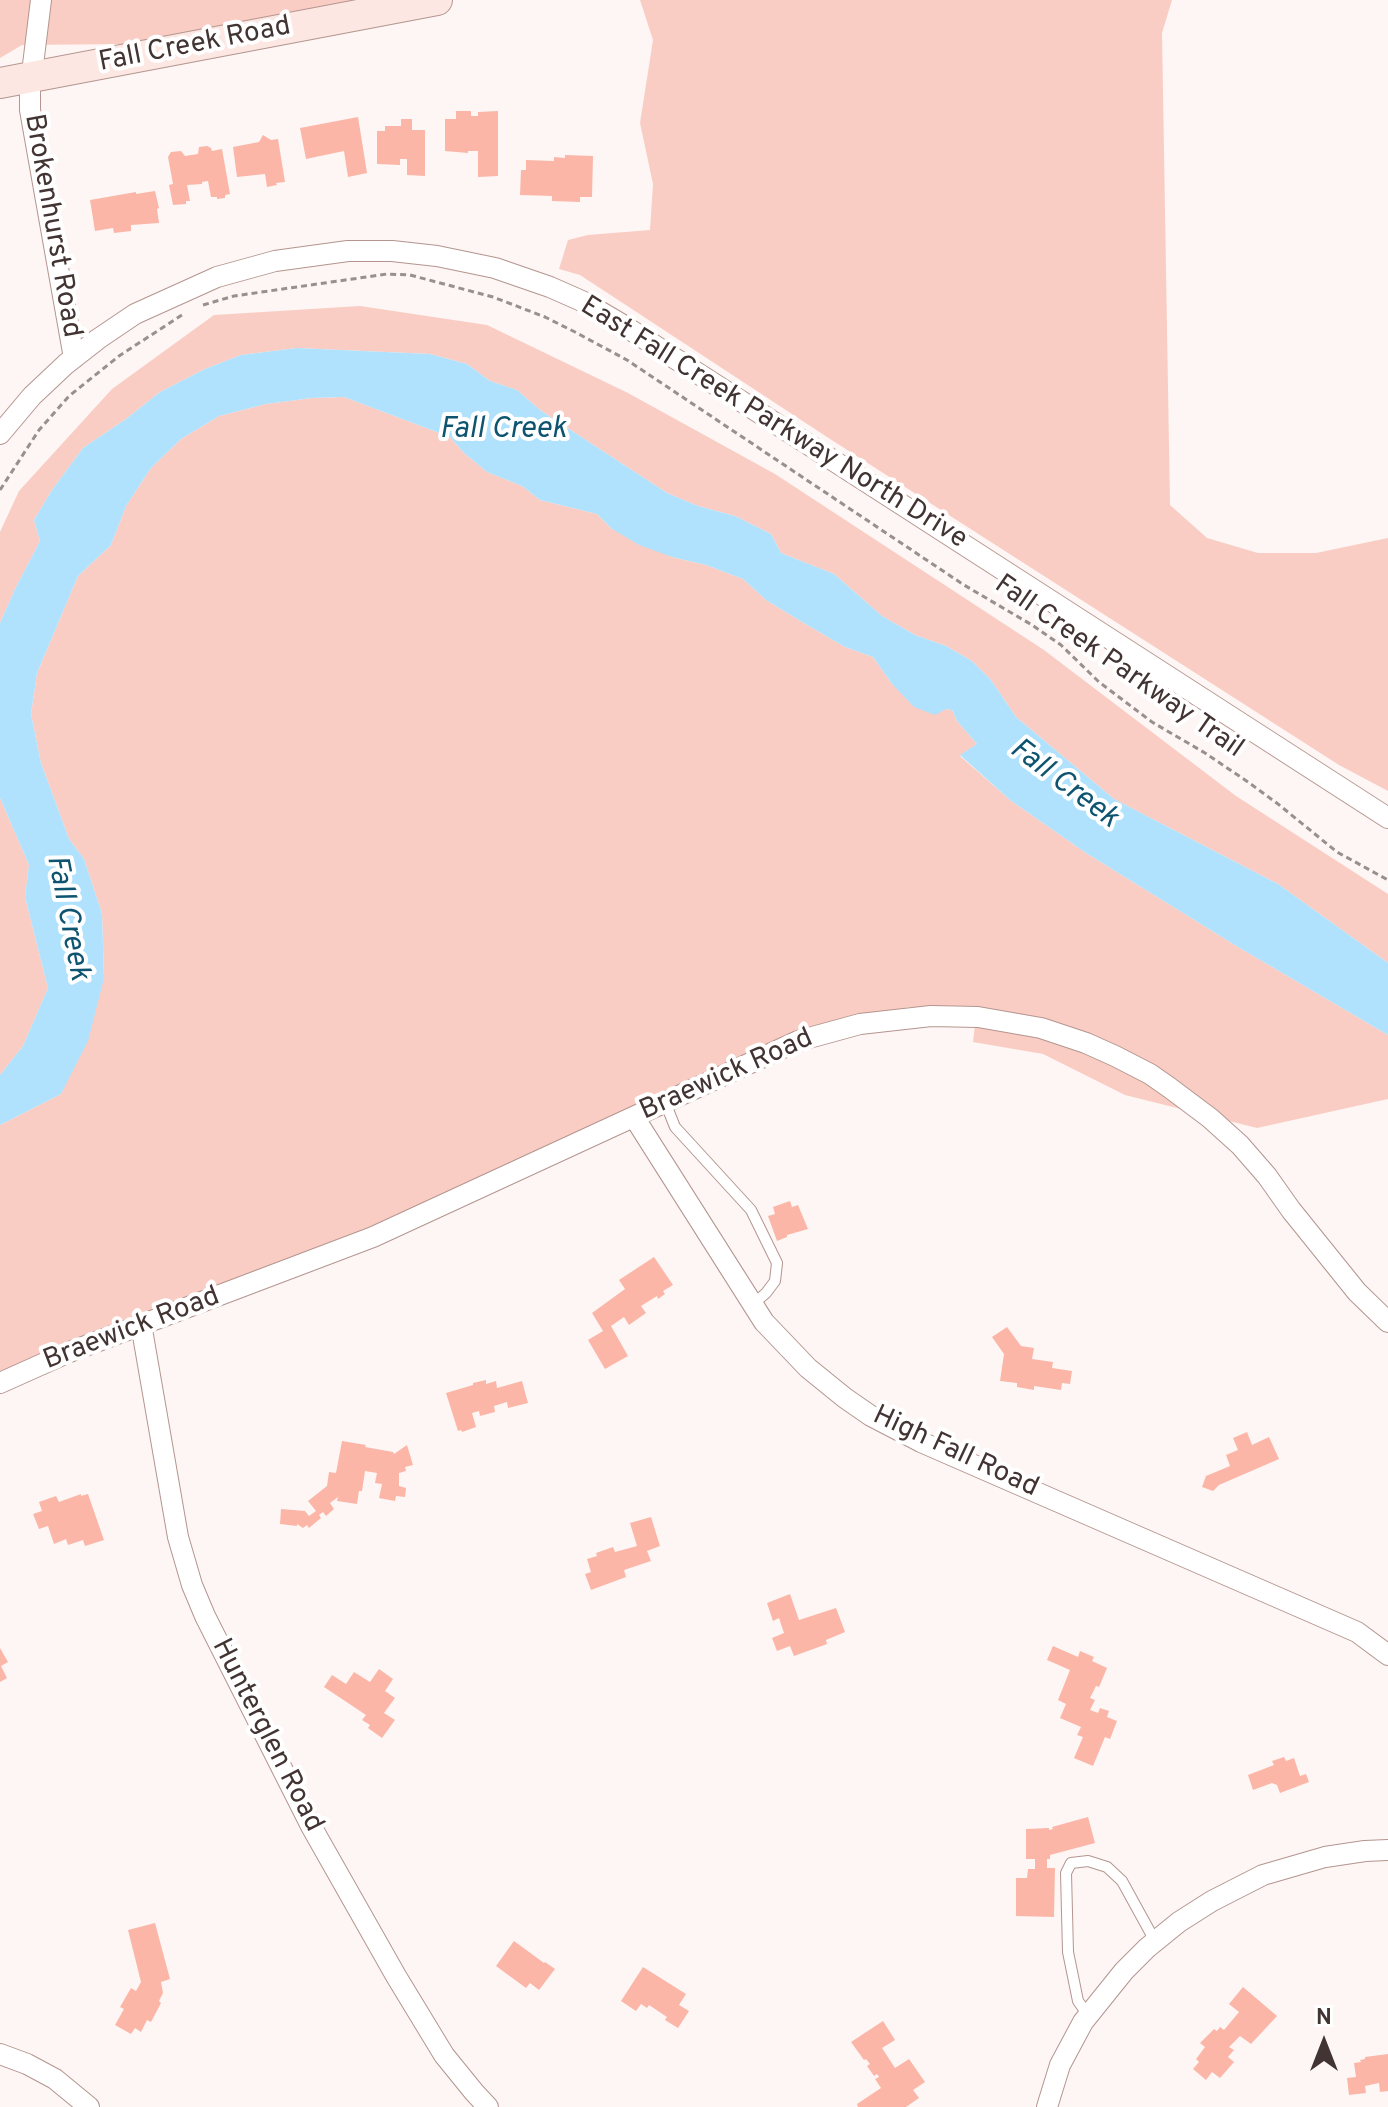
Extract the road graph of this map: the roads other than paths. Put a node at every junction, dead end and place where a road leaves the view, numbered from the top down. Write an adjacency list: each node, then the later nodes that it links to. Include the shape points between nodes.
1 (41, 0): 3 (street, Brokenhurst Road)
2 (437, 0): 3 (main road, Fall Creek Road)
3 (32, 77): 4 (main road, Fall Creek Road); 5 (street, Brokenhurst Road, via 30,110)
4 (0, 83)
5 (74, 358): 6 (street, East Fall Creek Parkway North Drive); 7 (street, East Fall Creek Parkway North Drive, via 135,314 175,294 289,258 392,251 478,264 533,280 623,325)
6 (0, 434)
7 (1388, 818)
8 (665, 1102): 9 (street, Braewick Road); 10 (lane, via 675,1127 751,1210 777,1263 775,1281); 11 (street, Braewick Road, via 798,1041 860,1024 978,1017 1071,1038 1150,1074 1222,1128 1256,1163 1357,1292)
9 (634, 1117): 10 (street, High Fall Road); 12 (street, Braewick Road, via 373,1237)
10 (752, 1305): 14 (street, High Fall Road, via 819,1379 907,1435 1357,1632)
11 (1388, 1322)
12 (141, 1324): 13 (street, Braewick Road); 20 (street, Hunterglen Road, via 178,1537 205,1616 311,1826 396,1976 444,2055)
13 (0, 1383)
14 (1388, 1655)
15 (1388, 1850): 16 (street, via 1325,1857 1263,1875 1199,1908)
16 (1155, 1941): 17 (street); 17 (lane, via 1122,1881 1107,1867 1071,1863 1066,1873 1068,1952 1078,2001)
17 (1088, 2015): 21 (street, via 1060,2065)
18 (0, 2054): 19 (street, via 55,2079)
19 (89, 2107)
20 (488, 2107)
21 (1047, 2107)

